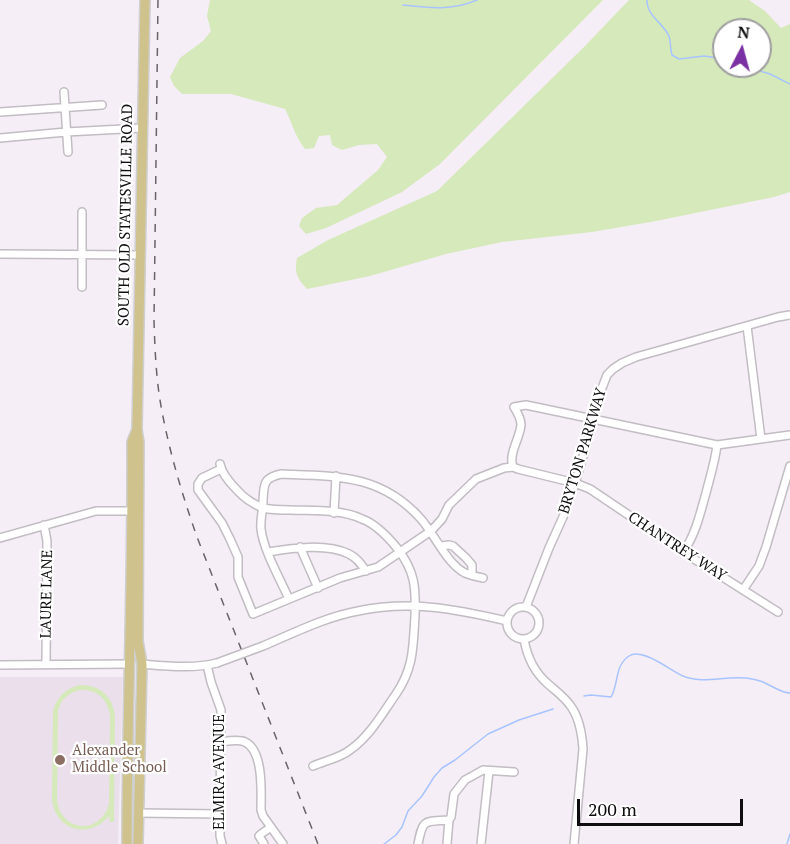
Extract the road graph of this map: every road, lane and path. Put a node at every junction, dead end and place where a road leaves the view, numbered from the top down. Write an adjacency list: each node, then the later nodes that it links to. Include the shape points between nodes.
1 (144, 0): 6 (main road, SOUTH OLD STATESVILLE ROAD)
2 (64, 92): 4 (street)
3 (102, 105): 4 (street)
4 (64, 108): 5 (street); 7 (street)
5 (0, 112)
6 (142, 128): 7 (street); 13 (main road, SOUTH OLD STATESVILLE ROAD)
7 (66, 132): 8 (street); 9 (street)
8 (0, 138)
9 (68, 152)
10 (82, 212): 12 (street)
11 (0, 254): 12 (street)
12 (82, 254): 13 (street); 14 (street)
13 (140, 255): 18 (main road, SOUTH OLD STATESVILLE ROAD)
14 (82, 286)
15 (790, 315): 16 (street, BRYTON PARKWAY)
16 (747, 326): 17 (street, BRYTON PARKWAY, via 622,363 607,375); 20 (street)
17 (594, 418): 21 (street); 23 (street, via 526,405 514,407 521,424); 25 (street, BRYTON PARKWAY)
18 (137, 430): 27 (main road, SOUTH OLD STATESVILLE ROAD, via 132,442); 51 (main road, SOUTH OLD STATESVILLE ROAD, via 138,641)
19 (790, 435): 20 (street)
20 (761, 439): 21 (street)
21 (717, 445): 34 (street, via 697,527)
22 (790, 466): 41 (street, via 759,566)
23 (513, 467): 25 (street, CHANTREY WAY); 30 (street, via 476,479 449,505)
24 (336, 476): 26 (street, via 271,476 266,481); 28 (street); 30 (street, via 379,487 402,501)
25 (575, 483): 34 (street, CHANTREY WAY); 45 (street, BRYTON PARKWAY)
26 (263, 507): 28 (street); 35 (street, via 261,527); 43 (street, via 243,497 220,466 198,483 198,490 222,523 238,557 238,577 253,614)
27 (132, 511): 29 (street, via 96,511); 42 (main road, SOUTH OLD STATESVILLE ROAD)
28 (334, 513): 36 (street, via 362,518 374,525)
29 (44, 525): 31 (street); 50 (street, LAURE LANE)
30 (431, 531): 32 (street); 36 (street)
31 (0, 538)
32 (441, 546): 38 (street, via 451,561); 38 (street, via 449,544 466,558 472,565)
33 (300, 547): 35 (street); 37 (street, via 348,553); 40 (street)
34 (684, 551): 41 (street, CHANTREY WAY)
35 (268, 552): 43 (street)
36 (400, 552): 37 (street); 44 (street, via 415,581)
37 (366, 571): 40 (street)
38 (472, 575): 39 (street)
39 (483, 578)
40 (318, 588): 43 (street)
41 (743, 590): 46 (street, CHANTREY WAY)
42 (130, 591): 49 (main road, SOUTH OLD STATESVILLE ROAD); 51 (main road, via 135,656)
43 (289, 599)
44 (415, 605): 47 (street); 53 (street, bridge, via 356,611); 56 (street, via 411,661 402,685 368,734 349,752)
45 (526, 607): 47 (street, via 516,608); 48 (street, via 539,621 537,631)
46 (778, 612)
47 (507, 621): 48 (street, via 510,633)
48 (524, 639): 71 (street, via 530,661 578,718 582,759)
49 (130, 663): 50 (street); 54 (main road, via 135,672 135,709); 63 (main road, SOUTH OLD STATESVILLE ROAD)
50 (46, 664): 52 (street)
51 (142, 664): 53 (street); 54 (main road, SOUTH OLD STATESVILLE ROAD)
52 (0, 665)
53 (207, 665): 55 (street, ELMIRA AVENUE, via 221,710)
54 (140, 720): 59 (main road, SOUTH OLD STATESVILLE ROAD)
55 (221, 742): 60 (street, ELMIRA AVENUE); 62 (street, via 243,741 252,748 261,770 261,810)
56 (313, 766)
57 (489, 771): 58 (street); 61 (street, via 483,770 465,780 454,794); 70 (street)
58 (514, 772)
59 (138, 813): 60 (street); 64 (main road, SOUTH OLD STATESVILLE ROAD)
60 (220, 814): 65 (street, ELMIRA AVENUE)
61 (449, 820): 68 (street, via 426,822 421,826); 69 (street)
62 (271, 827): 66 (street, via 260,836); 67 (street)
63 (127, 844)
64 (138, 844)
65 (222, 844)
66 (264, 844)
67 (283, 844)
68 (418, 844)
69 (447, 844)
70 (481, 844)
71 (574, 844)

